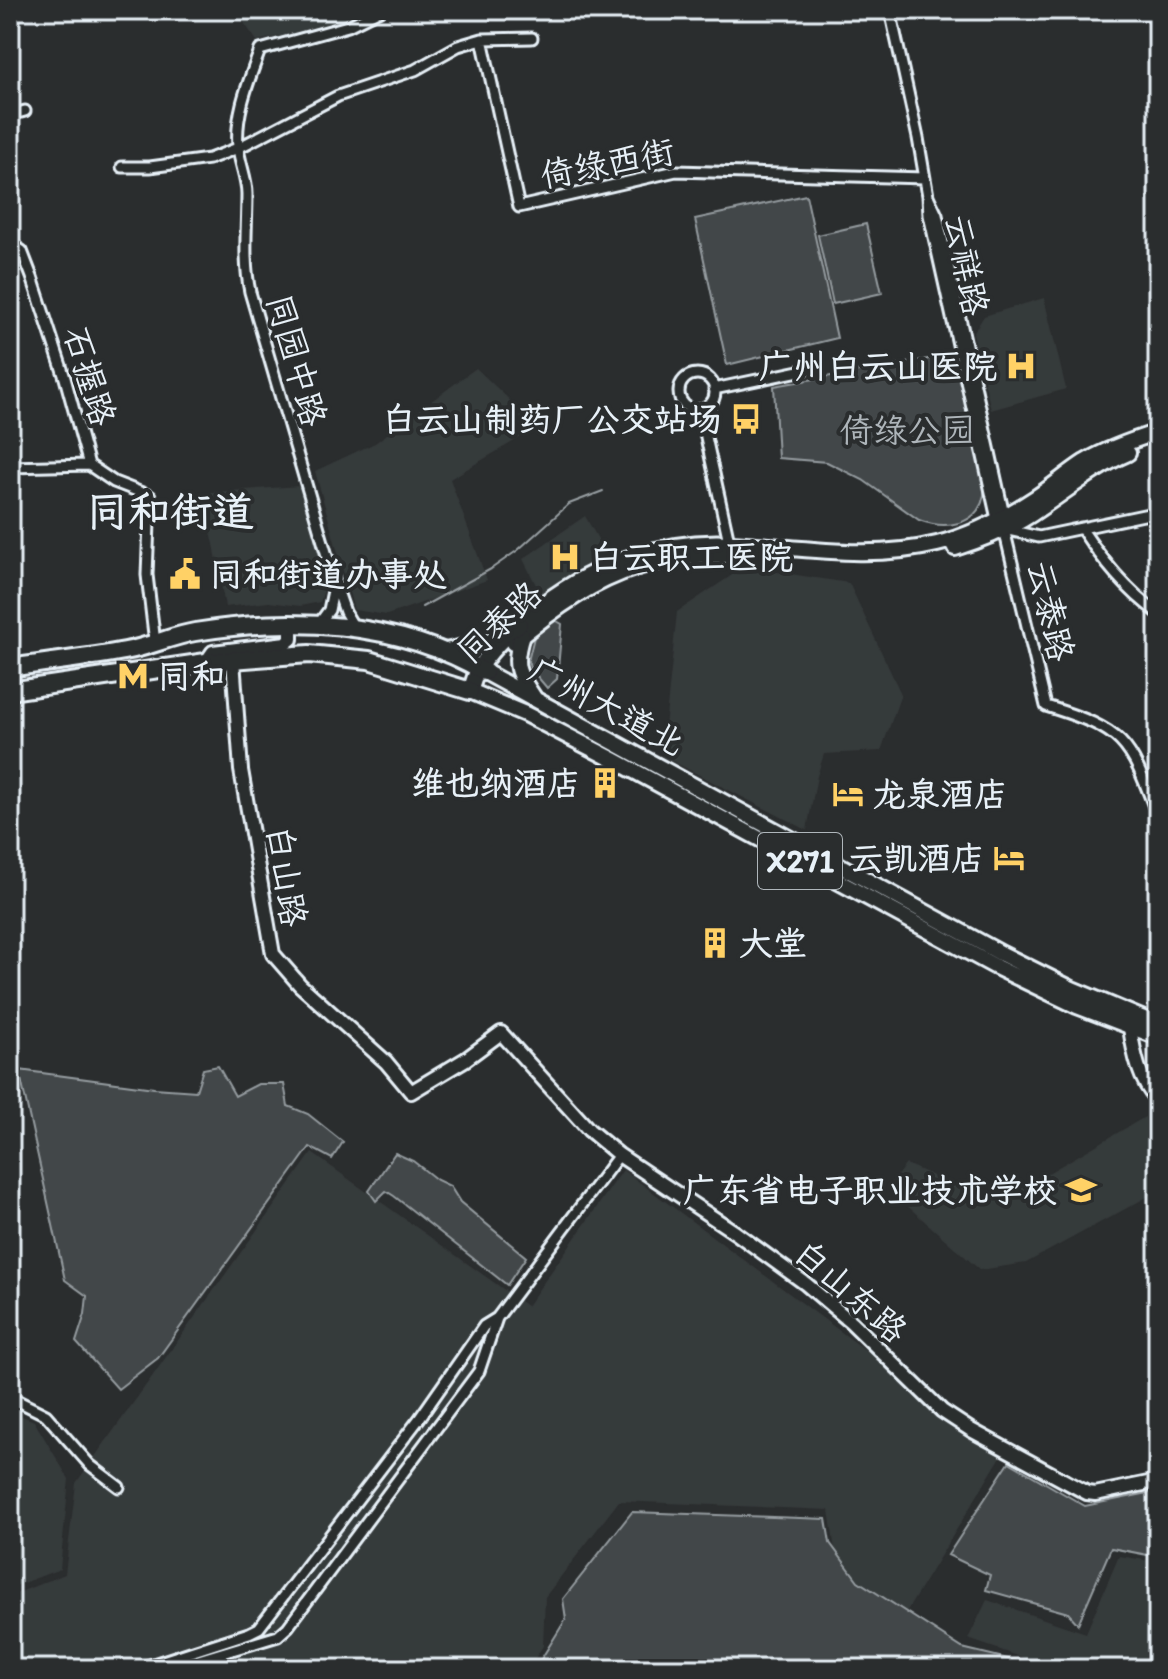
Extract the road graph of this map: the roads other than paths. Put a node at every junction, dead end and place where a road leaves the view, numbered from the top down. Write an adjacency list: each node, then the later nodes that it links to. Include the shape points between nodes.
1 (380, 10): 7 (street, 同园中路, via 348,26 260,50 242,101)
2 (890, 10): 9 (street, 云祥路)
3 (532, 38): 4 (street)
4 (482, 39): 7 (street, via 415,70 338,96); 9 (street, 倚绿西街, via 519,207 676,171)
5 (25, 111): 6 (street)
6 (10, 115)
7 (238, 148): 8 (street, via 209,159); 22 (street, 同园中路, via 247,191 245,269 250,292)
8 (122, 167)
9 (925, 178): 19 (street, 云祥路)
10 (10, 243): 16 (street, 石握路, via 22,251 32,277)
11 (804, 370): 12 (street)
12 (714, 389): 13 (street, via 710,404); 13 (street, via 702,375 682,383 680,400)
13 (700, 410): 21 (street)
14 (1158, 432): 19 (main road, 同泰路, via 1093,458)
15 (1158, 442): 19 (main road, 同泰路, via 1106,463 1038,510)
16 (89, 465): 17 (street); 28 (street, 石握路, via 150,496 147,575)
17 (10, 467)
18 (1158, 512): 20 (street)
19 (1002, 521): 20 (street, via 1039,537); 21 (main road, 同泰路, via 947,551 895,561 848,563); 38 (street, 云泰路, via 1046,706 1087,719 1119,738 1133,755)
20 (1081, 528): 23 (street, via 1136,598)
21 (730, 548): 27 (main road, 同泰路, via 669,548 611,564 561,591)
22 (335, 583): 25 (street, via 329,610); 26 (street, 同园中路)
23 (1158, 613)
24 (291, 623): 25 (highway, 广州大道北); 28 (highway, 广州大道北, via 212,630); 31 (street, via 286,643 213,652)
25 (318, 625): 26 (highway, 广州大道北)
26 (355, 629): 29 (highway, 广州大道北)
27 (520, 630): 29 (highway); 33 (main road, 同泰路); 36 (main road, via 516,669)
28 (155, 643): 32 (highway, 广州大道北)
29 (446, 652): 33 (highway, 广州大道北 / X271)
30 (233, 660): 31 (highway, 广州大道北); 35 (highway, 广州大道北, via 341,656); 41 (street, 白山路, via 241,770 273,954 411,1092)
31 (206, 662): 34 (highway, 广州大道北)
32 (10, 668)
33 (482, 670): 35 (main road, 同泰路); 36 (main road, 广州大道北 / X271)
34 (10, 691)
35 (470, 691): 37 (main road, 广州大道北 / X271)
36 (537, 703): 37 (main road, 广州大道北 / X271)
37 (617, 754): 39 (main road, 广州大道北 / X271, via 939,937 1055,996)
38 (1158, 817)
39 (1132, 1022): 40 (main road); 42 (main road); 43 (main road, X271); 44 (street, via 1136,1063)
40 (1158, 1022)
41 (501, 1033): 45 (street, 白山东路, via 567,1109)
42 (1158, 1037)
43 (1158, 1044)
44 (1158, 1101)
45 (619, 1155): 46 (street); 48 (street, 白山东路, via 798,1278 942,1411 971,1430 1087,1493)
46 (497, 1318): 50 (street, via 484,1326 259,1628); 51 (street, via 479,1371 285,1631)
47 (10, 1397): 49 (street, via 46,1415 90,1465)
48 (1158, 1481)
49 (119, 1487)
50 (138, 1669)
51 (169, 1669)

